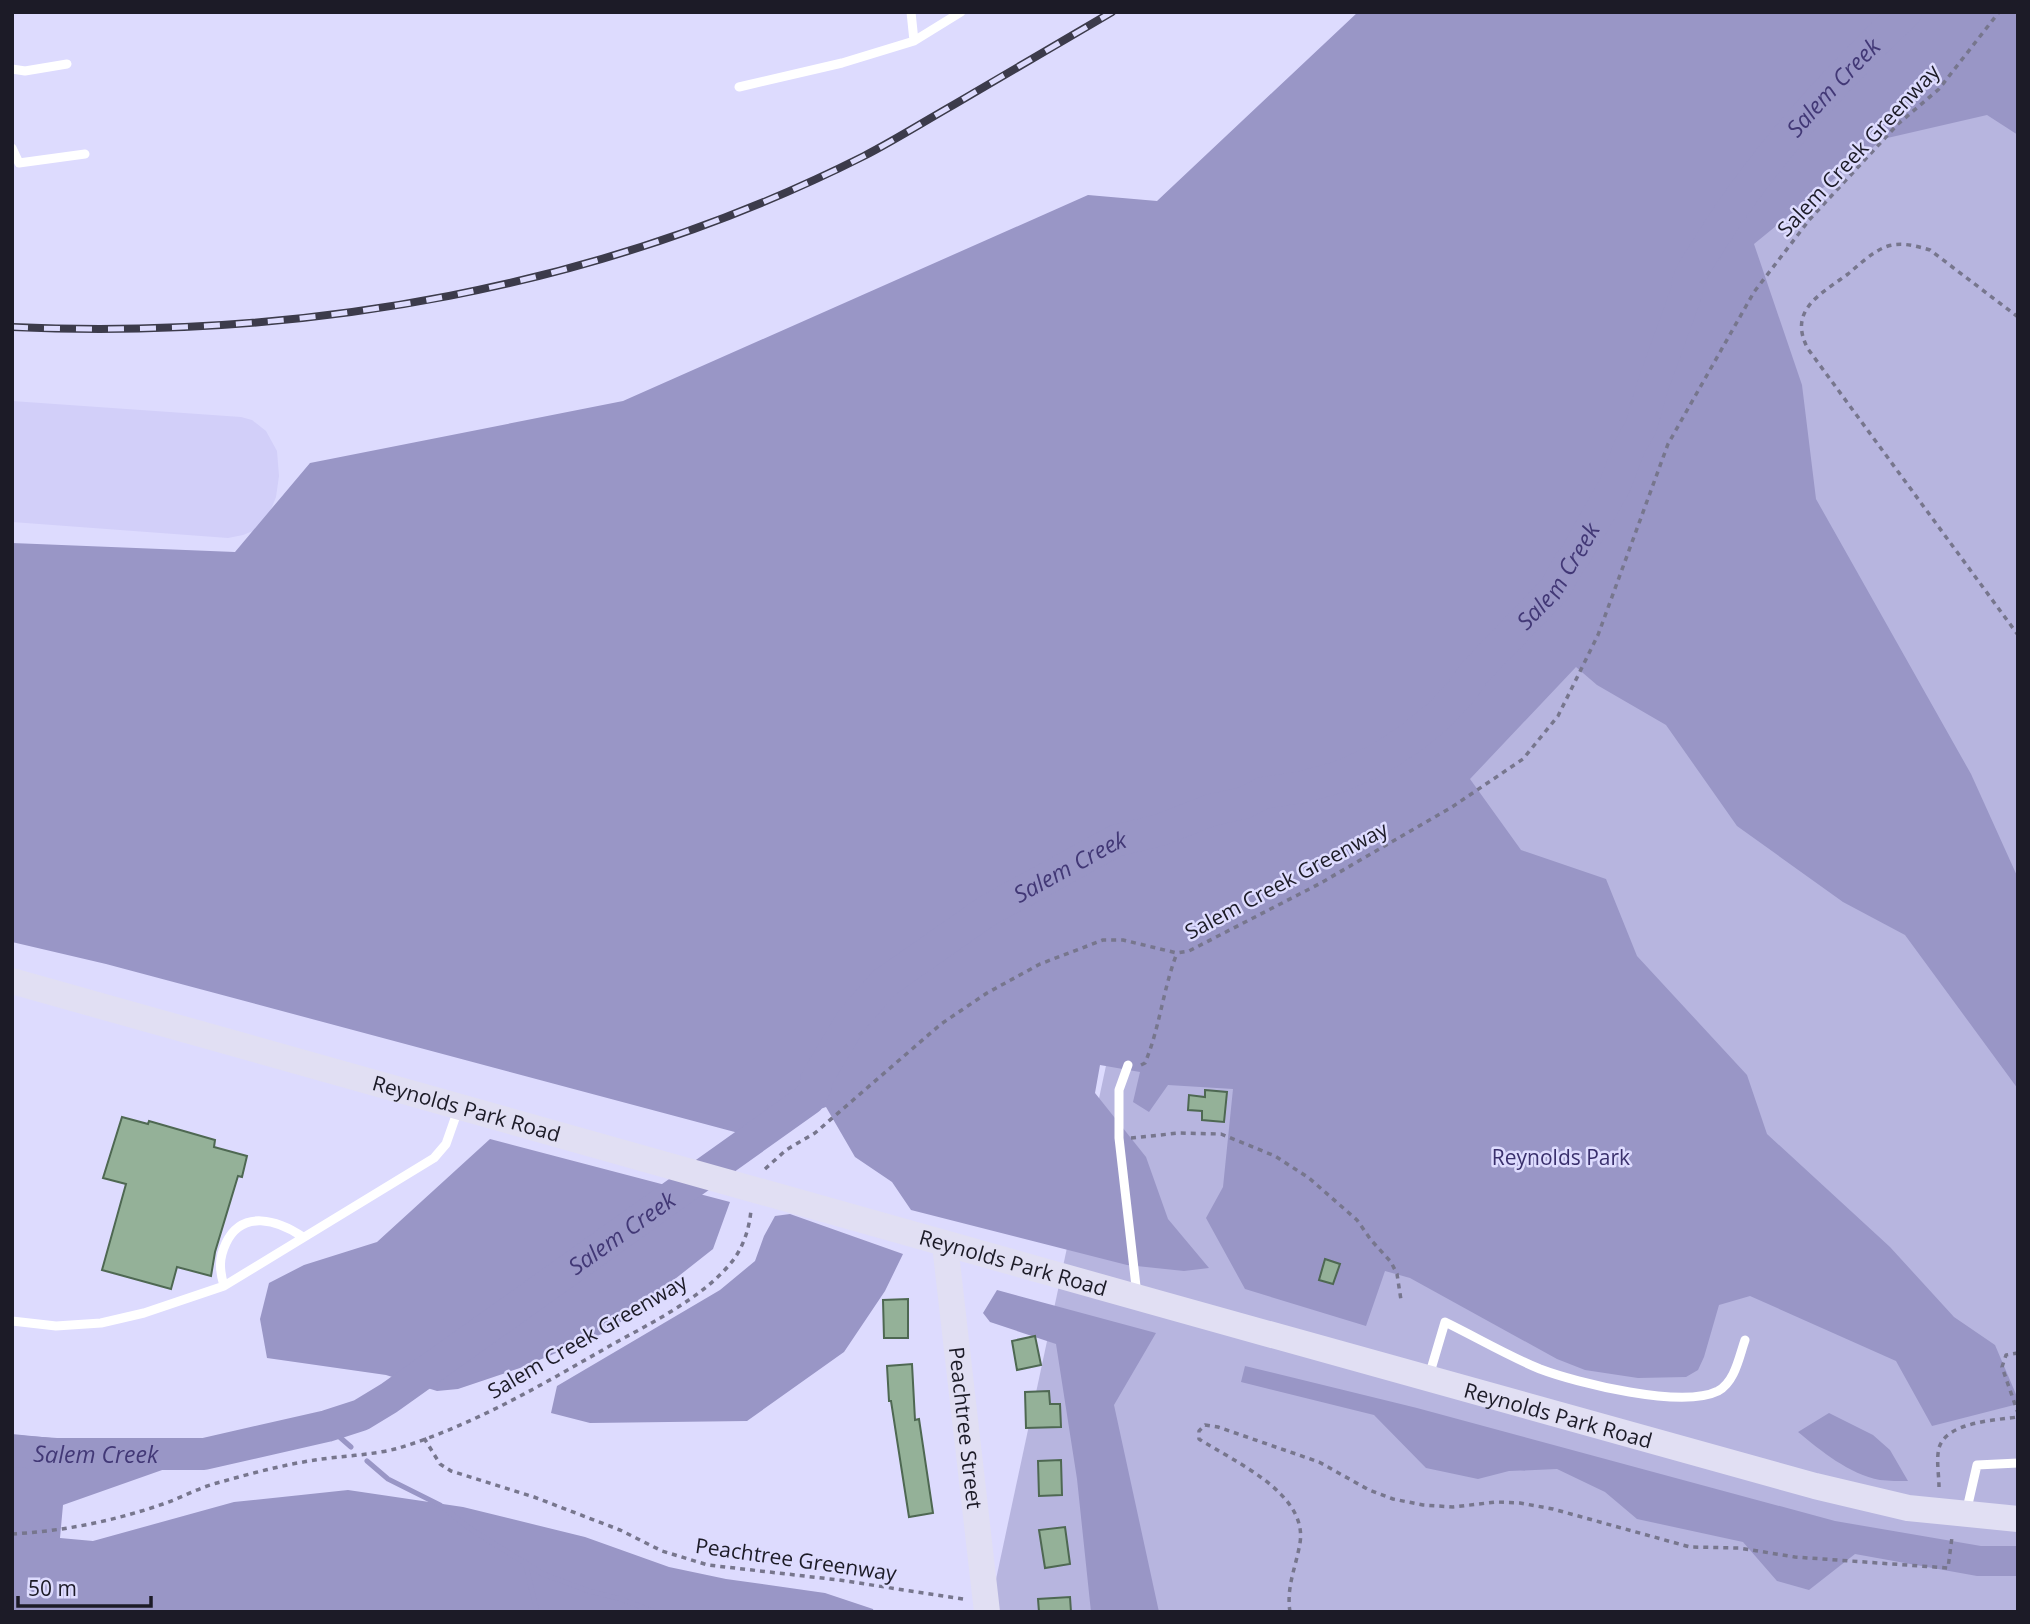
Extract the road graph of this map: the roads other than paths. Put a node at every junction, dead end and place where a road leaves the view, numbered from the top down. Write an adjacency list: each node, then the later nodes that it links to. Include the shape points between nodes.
1 (911, 12): 3 (lane)
2 (961, 12): 3 (lane)
3 (914, 41): 6 (lane)
4 (67, 64): 5 (lane)
5 (12, 69)
6 (739, 88)
7 (12, 148): 8 (lane, via 19,163)
8 (85, 154)
9 (12, 981): 11 (main road, Reynolds Park Road)
10 (1128, 1065): 15 (lane, via 1119,1090 1119,1138)
11 (460, 1106): 12 (lane, via 446,1144 433,1158); 13 (main road, Reynolds Park Road)
12 (303, 1237): 14 (lane); 14 (lane, via 278,1222 238,1225 222,1253 219,1270)
13 (945, 1245): 15 (main road, Reynolds Park Road); 22 (main road, Peachtree Street)
14 (223, 1286): 16 (lane, via 144,1313 101,1322 56,1326)
15 (1137, 1296): 18 (main road, Reynolds Park Road)
16 (12, 1321)
17 (1745, 1340): 18 (lane, via 1733,1375 1719,1391 1673,1396 1561,1376 1445,1322)
18 (1428, 1378): 21 (main road, Reynolds Park Road, via 1908,1508)
19 (2018, 1463): 21 (lane, via 1977,1465)
20 (2018, 1519): 21 (main road, Reynolds Park Road)
21 (1959, 1526)
22 (986, 1605)

